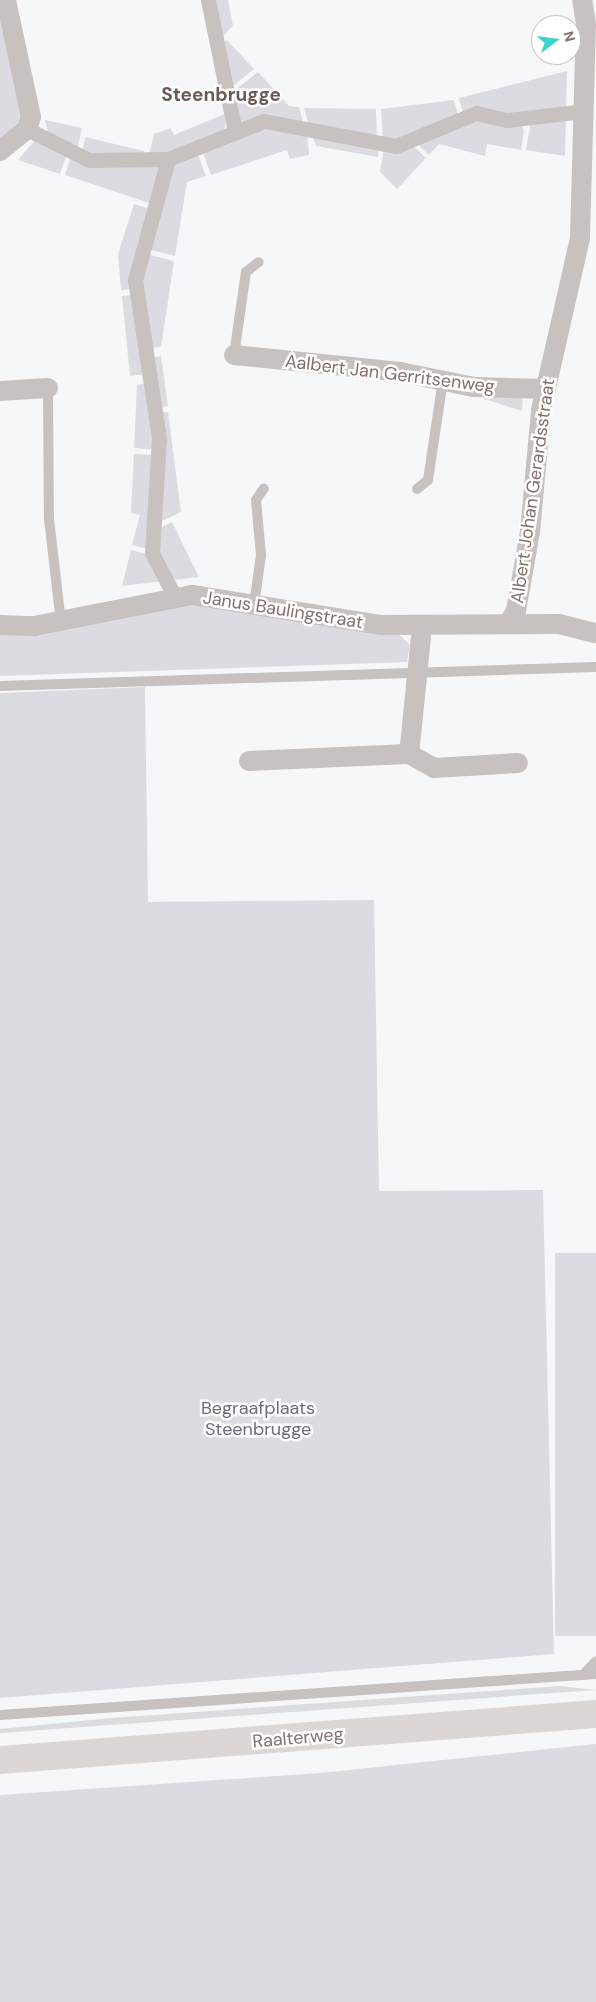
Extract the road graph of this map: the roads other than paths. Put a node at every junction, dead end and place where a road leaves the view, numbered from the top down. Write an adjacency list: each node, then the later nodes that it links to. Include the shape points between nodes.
1 (6, 0): 5 (street, via 30,112)
2 (208, 0): 6 (street)
3 (582, 0): 4 (street, Albert Johan Gerardsstraat)
4 (584, 111): 6 (street, via 507,120 476,113 396,146 264,121); 13 (street, Albert Johan Gerardsstraat, via 580,238)
5 (27, 129): 7 (street); 8 (street, via 89,160)
6 (235, 132): 8 (street)
7 (0, 151)
8 (168, 159): 17 (street, via 135,280 159,438 152,553)
9 (259, 262): 10 (lane, via 246,272)
10 (234, 354): 11 (street, Aalbert Jan Gerritsenweg)
11 (443, 380): 13 (street, Aalbert Jan Gerritsenweg, via 474,387); 16 (lane, via 428,480)
12 (48, 388): 14 (street); 19 (lane, via 49,519)
13 (546, 389): 21 (street, Albert Johan Gerardsstraat, via 530,532 516,611)
14 (0, 391)
15 (264, 488): 18 (lane, via 256,500 261,554)
16 (417, 489)
17 (176, 599): 18 (street, Janus Baulingstraat, via 192,596); 19 (street, Janus Baulingstraat)
18 (254, 605): 22 (street, Janus Baulingstraat, via 382,625)
19 (61, 622): 20 (street, Janus Baulingstraat)
20 (0, 624)
21 (508, 624): 22 (street, Janus Baulingstraat); 23 (street, Janus Baulingstraat, via 559,624)
22 (422, 627): 25 (street)
23 (596, 633)
24 (596, 667): 25 (lane)
25 (416, 672): 26 (lane); 27 (street)
26 (0, 686)
27 (409, 754): 28 (street); 29 (street, via 434,768)
28 (249, 761)
29 (518, 763)
30 (596, 1661): 31 (lane)
31 (591, 1674): 33 (lane)
32 (596, 1714): 34 (main road, Raalterweg)
33 (0, 1715)
34 (0, 1760)

